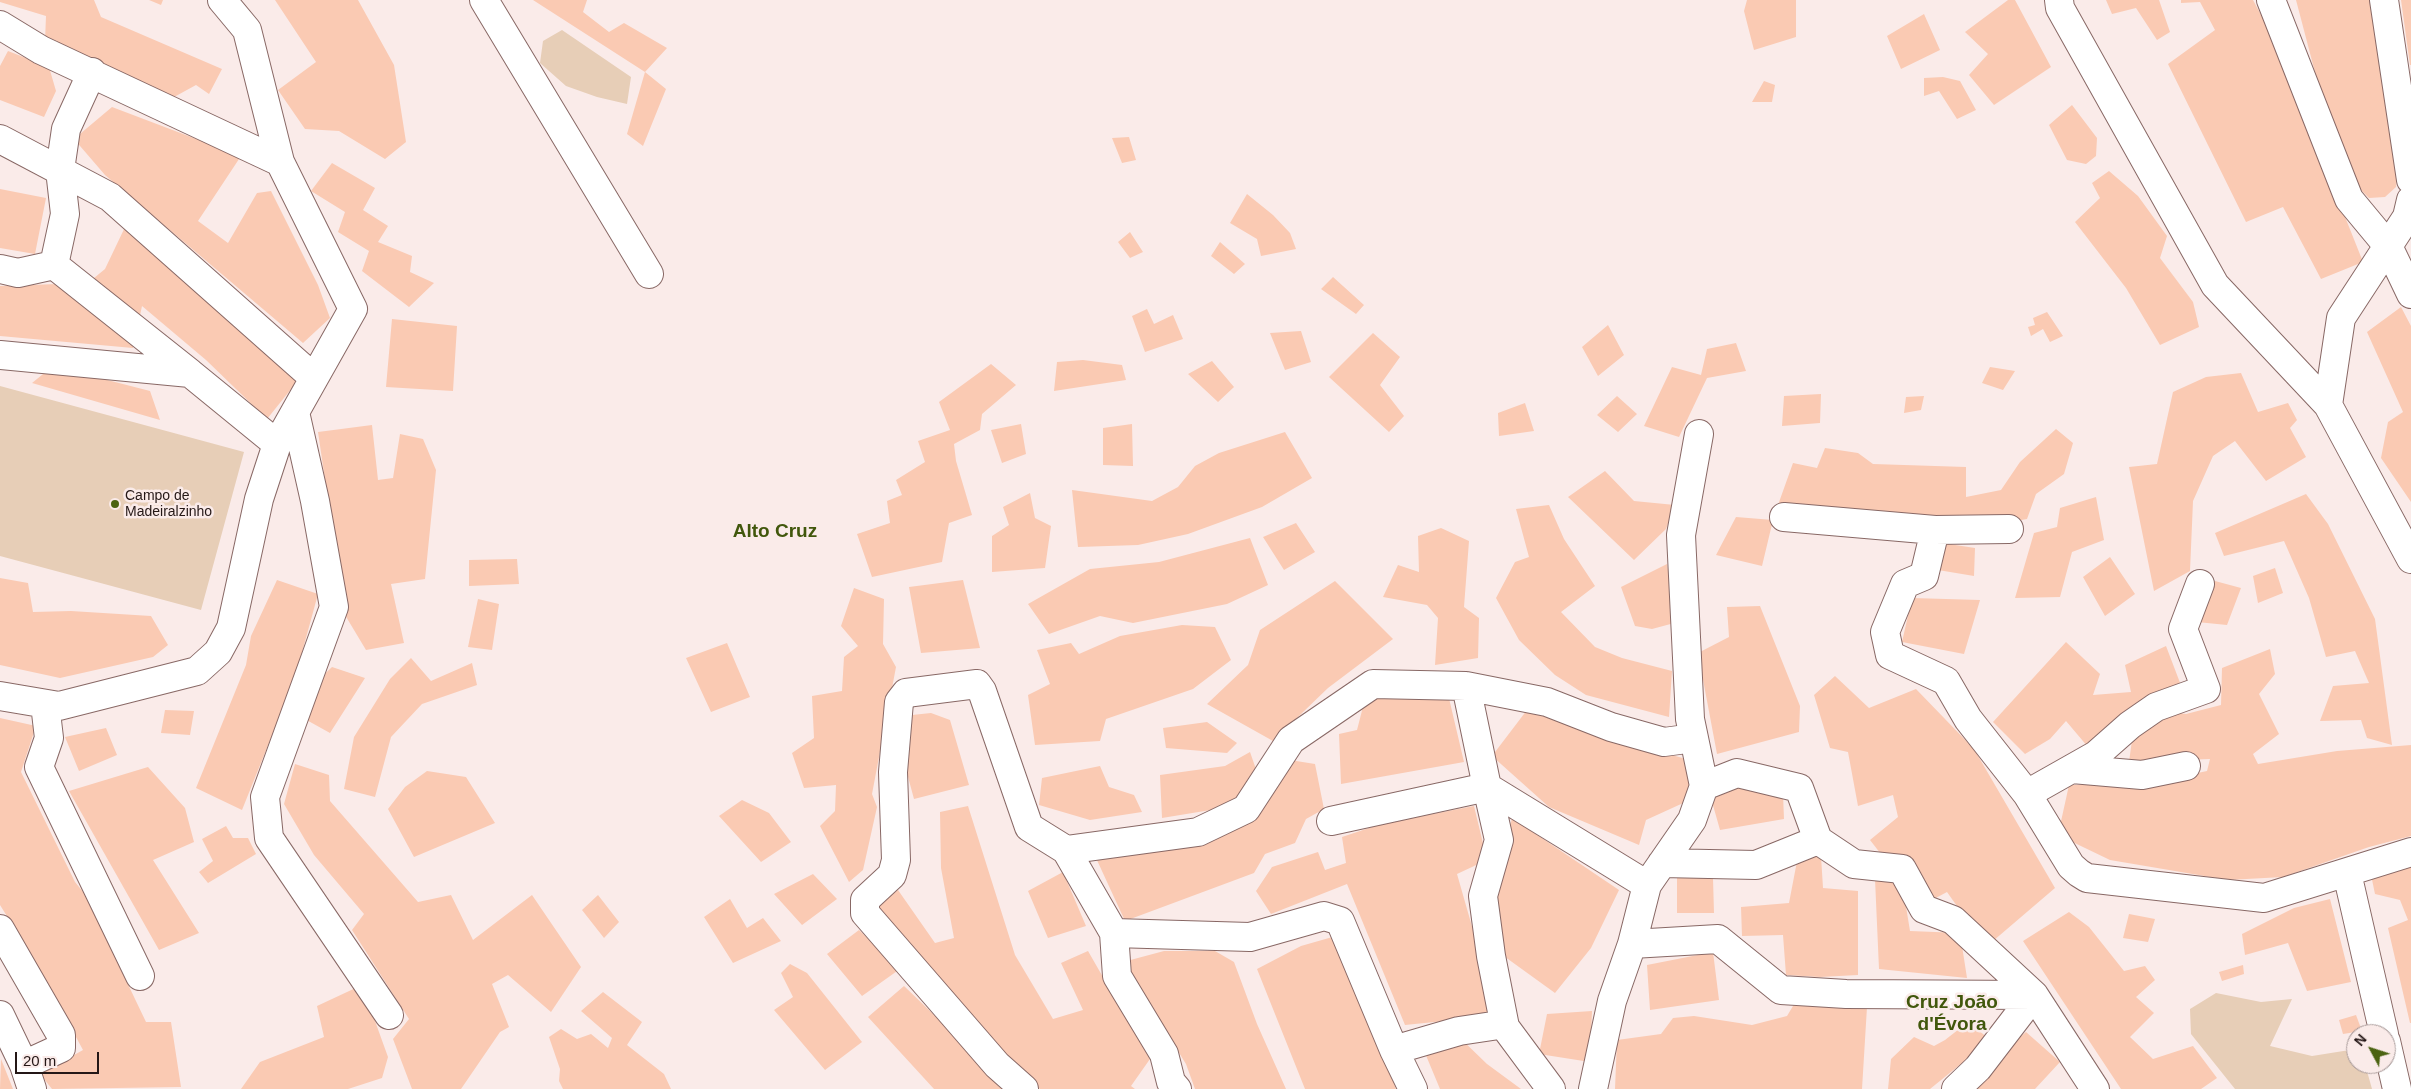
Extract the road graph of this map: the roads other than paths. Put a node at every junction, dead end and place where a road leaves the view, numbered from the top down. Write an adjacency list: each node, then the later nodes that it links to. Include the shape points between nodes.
1 (222, 0): 9 (street, via 247,30)
2 (484, 0): 16 (street)
3 (2059, 0): 21 (street, via 2060,8 2215,285)
4 (2271, 0): 13 (street, via 2349,199)
5 (2384, 0): 11 (street)
6 (0, 24): 7 (street, via 41,50)
7 (92, 72): 9 (street); 10 (street, via 66,129)
8 (0, 139): 10 (street)
9 (280, 162): 20 (street, via 353,309)
10 (60, 170): 14 (street, via 65,214); 20 (street, via 110,197)
11 (2411, 180)
12 (2411, 200): 13 (street, via 2406,217)
13 (2388, 246): 17 (street); 21 (street, via 2341,318)
14 (54, 265): 15 (street, via 18,273); 19 (street)
15 (0, 269)
16 (649, 274)
17 (2411, 294)
18 (0, 355): 19 (street)
19 (190, 373): 24 (street)
20 (314, 378): 22 (street)
21 (2328, 405): 28 (street)
22 (295, 412): 24 (street); 52 (street, via 334,607 265,797 269,838)
23 (1699, 434): 33 (street, via 1682,535)
24 (277, 444): 32 (street, via 259,498 231,628 218,652 197,671 59,706)
25 (1784, 518): 27 (street)
26 (2009, 529): 27 (street)
27 (1935, 530): 38 (street, via 1924,576 1905,584 1885,632 1890,654 1946,680 1968,719)
28 (2411, 559)
29 (2200, 584): 35 (street, via 2183,629 2206,689 2156,707 2096,755)
30 (1466, 686): 33 (street, via 1547,702 1664,742); 37 (street); 41 (street, via 1373,684 1291,740 1246,809 1198,832)
31 (0, 696): 32 (street)
32 (45, 704): 49 (street, via 49,738 39,767)
33 (1694, 738): 36 (street)
34 (2186, 766): 35 (street, via 2142,775)
35 (2072, 769): 38 (street)
36 (1704, 786): 40 (street, via 1737,773 1799,788); 43 (street, via 1692,820)
37 (1487, 787): 39 (street); 45 (street); 54 (street, via 1499,840 1483,896)
38 (2027, 794): 44 (street, via 2071,866 2087,878 2264,898)
39 (1331, 821)
40 (1818, 840): 43 (street, via 1756,865); 50 (street, via 1854,864 1902,869 1924,909 1953,920)
41 (1066, 850): 47 (street); 58 (street, via 1029,827 977,684 906,693 899,702 893,772 896,860 892,875 865,900 865,913 997,1065)
42 (2411, 852): 44 (street)
43 (1662, 862): 45 (street)
44 (2347, 873): 53 (street)
45 (1647, 885): 48 (street)
46 (0, 929): 57 (street, via 61,1035 61,1048)
47 (1114, 933): 55 (street, via 1250,938 1324,916 1340,921); 59 (street, via 1117,976 1164,1054)
48 (1632, 944): 50 (street, via 1718,939 1781,990 1846,994); 62 (street, via 1612,1001)
49 (140, 976)
50 (2034, 995): 63 (street, via 1978,1068); 64 (street)
51 (0, 1015): 57 (street)
52 (389, 1015)
53 (2382, 1024)
54 (1505, 1027): 55 (street, via 1499,1025 1459,1031); 61 (street)
55 (1394, 1050): 60 (street)
56 (2394, 1074): 65 (street)
57 (28, 1077)
58 (1024, 1089)
59 (1176, 1089)
60 (1414, 1089)
61 (1551, 1089)
62 (1592, 1089)
63 (1956, 1089)
64 (2095, 1089)
65 (2397, 1089)

